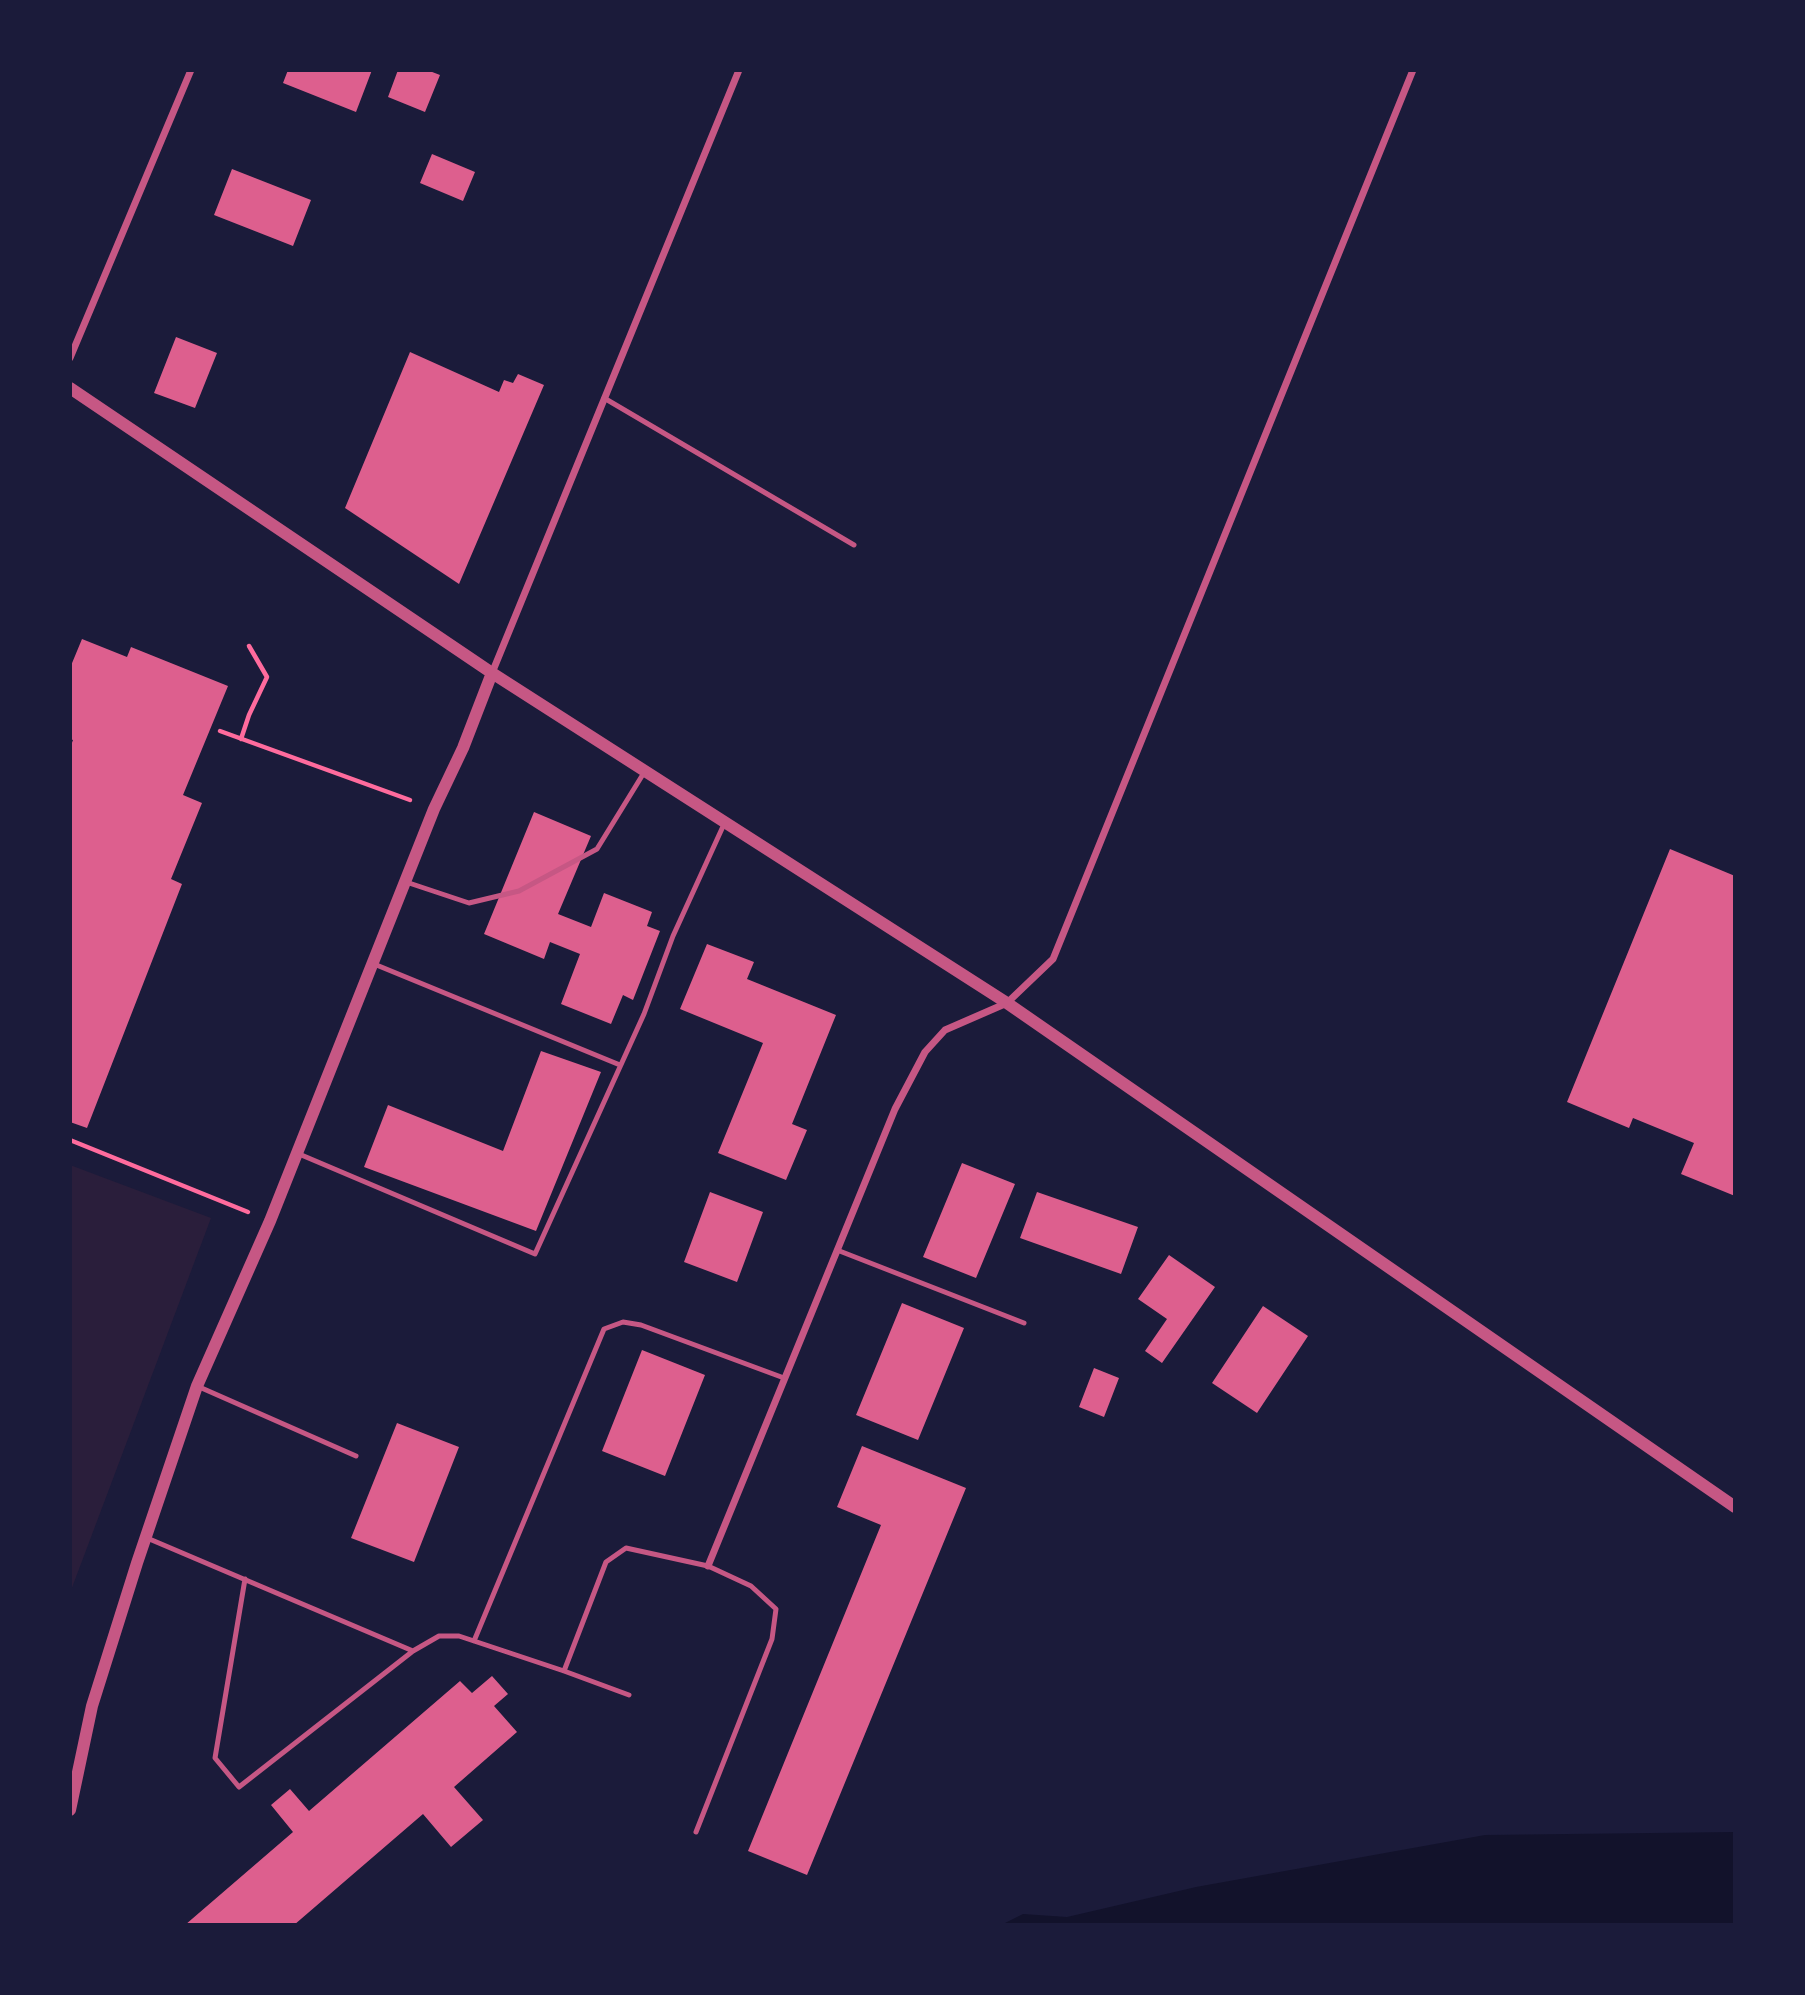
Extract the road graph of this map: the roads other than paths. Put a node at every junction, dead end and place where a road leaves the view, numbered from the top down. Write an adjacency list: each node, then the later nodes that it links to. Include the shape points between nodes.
1 (191, 70): 4 (street)
2 (739, 70): 6 (street)
3 (1413, 70): 13 (street, via 1053,959)
4 (70, 358)
5 (70, 388): 8 (street)
6 (604, 398): 7 (lane); 8 (street)
7 (854, 545)
8 (492, 673): 9 (street); 11 (street)
9 (646, 771): 10 (street); 11 (lane, via 597,849 519,891 469,903)
10 (725, 822): 13 (street); 14 (lane)
11 (406, 882): 12 (street)
12 (373, 964): 14 (lane); 15 (street)
13 (1007, 1003): 16 (street, via 945,1030 925,1052 895,1108); 21 (street)
14 (620, 1065): 15 (lane, via 536,1254)
15 (297, 1153): 19 (street)
16 (837, 1250): 17 (lane); 18 (street)
17 (1024, 1323)
18 (785, 1378): 23 (street); 25 (lane, via 641,1325 623,1322 604,1329)
19 (197, 1386): 20 (lane); 22 (street)
20 (356, 1456)
21 (1735, 1507)
22 (147, 1538): 24 (lane); 29 (street, via 92,1706)
23 (708, 1566): 27 (lane, via 626,1548 606,1562); 30 (lane, via 751,1586 776,1609 772,1639)
24 (245, 1579): 26 (lane); 26 (lane, via 215,1758 239,1787)
25 (474, 1641): 26 (lane, via 439,1636); 27 (lane)
26 (413, 1651)
27 (564, 1671): 28 (lane)
28 (629, 1695)
29 (70, 1810)
30 (696, 1832)

